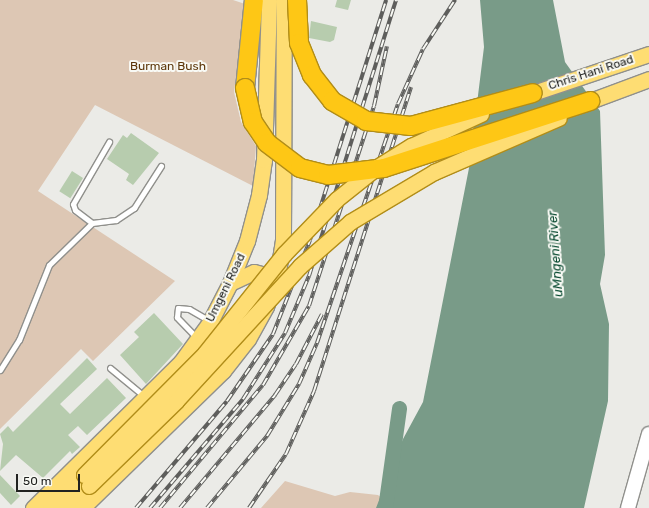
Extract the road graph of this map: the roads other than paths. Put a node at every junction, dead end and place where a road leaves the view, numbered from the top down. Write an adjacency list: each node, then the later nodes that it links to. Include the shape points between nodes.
1 (254, 0): 8 (highway, bridge, via 244,70 249,111 259,133 272,148 290,162 310,171 328,175 372,171)
2 (269, 0): 13 (main road, Umgeni Road, via 264,160 259,195 247,241)
3 (284, 0): 12 (main road, via 284,216)
4 (297, 0): 7 (highway, bridge, via 298,37 307,67 329,98 366,121 411,126)
5 (649, 54): 7 (main road, Chris Hani Road)
6 (649, 79): 8 (main road, Chris Hani Road)
7 (533, 92): 20 (main road, Chris Hani Road, bridge, via 411,146 377,167 338,199 284,254 186,374)
8 (590, 101): 20 (main road, Chris Hani Road, bridge, via 552,122 434,172 350,222 300,266 176,401)
9 (109, 142): 11 (lane, via 73,204 75,210)
10 (161, 166): 11 (lane, via 134,208 116,220)
11 (92, 223): 17 (lane, via 49,265 18,340)
12 (277, 278): 13 (main road, via 254,272); 24 (main road, via 248,339 223,371)
13 (230, 283): 14 (main road, Umgeni Road)
14 (210, 322): 15 (main road, Umgeni Road); 15 (lane, via 189,309 178,308 177,317)
15 (199, 340): 18 (main road, Umgeni Road)
16 (110, 368): 18 (lane)
17 (0, 370)
18 (147, 399): 21 (main road, Umgeni Road)
19 (649, 434): 25 (main road)
20 (86, 481): 22 (main road); 23 (main road)
21 (33, 508)
22 (50, 508)
23 (66, 508)
24 (82, 508)
25 (628, 508)

